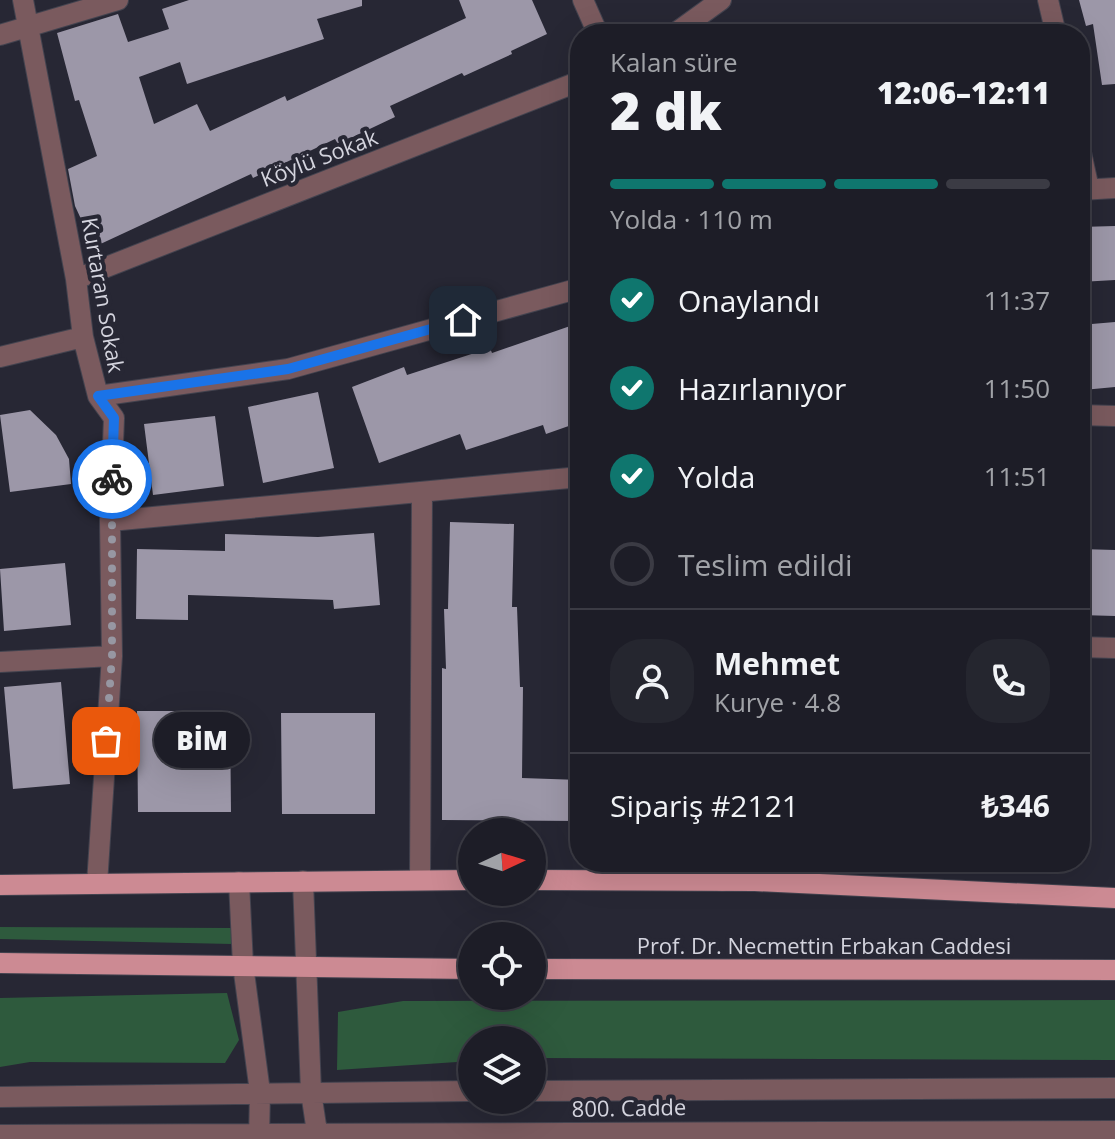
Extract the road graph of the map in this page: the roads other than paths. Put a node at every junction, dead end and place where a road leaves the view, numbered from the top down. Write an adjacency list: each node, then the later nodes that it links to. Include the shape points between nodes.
1 (23, 0): 9 (street, Kurtaran Sokak)
2 (118, 0): 9 (street)
3 (583, 0): 6 (street)
4 (721, 0): 7 (street)
5 (1048, 0): 8 (street)
6 (594, 24)
7 (688, 24)
8 (1054, 24)
9 (26, 27): 10 (street); 14 (street, Kurtaran Sokak)
10 (0, 35)
11 (570, 85): 14 (street, Köylü Sokak)
12 (1115, 188): 13 (street)
13 (1090, 190)
14 (76, 279): 16 (street, Kurtaran Sokak)
15 (570, 291): 18 (street, via 288,369)
16 (83, 337): 17 (street); 18 (street, Kurtaran Sokak)
17 (0, 357)
18 (98, 396): 23 (street, Kurtaran Sokak, via 114,418)
19 (1090, 415): 20 (street)
20 (1115, 416)
21 (570, 478): 22 (street)
22 (422, 492): 23 (street); 31 (street)
23 (110, 521): 26 (street, Kurtaran Sokak)
24 (1090, 647): 25 (street)
25 (1115, 648)
26 (112, 656): 27 (street); 35 (street, Kurtaran Sokak)
27 (0, 662)
28 (701, 872): 30 (main road)
29 (737, 872): 37 (main road)
30 (546, 879)
31 (420, 880): 32 (main road); 33 (main road)
32 (458, 880)
33 (303, 881): 34 (main road); 40 (street)
34 (239, 882): 35 (main road); 39 (street)
35 (97, 884): 36 (main road)
36 (0, 885)
37 (1115, 898)
38 (0, 963): 39 (main road)
39 (243, 965): 40 (main road); 47 (street)
40 (308, 969): 41 (main road); 48 (street)
41 (458, 969)
42 (546, 969): 43 (main road, Prof. Dr. Necmettin Erbakan Caddesi)
43 (1115, 970)
44 (1115, 1088): 46 (street, 800. Cadde)
45 (458, 1091): 48 (street)
46 (546, 1091)
47 (260, 1092): 48 (street); 49 (street); 52 (street)
48 (311, 1092): 53 (street)
49 (0, 1097)
50 (1115, 1131): 53 (street, 800. Cadde)
51 (0, 1135): 52 (street, 800. Cadde)
52 (259, 1136): 53 (street, 800. Cadde)
53 (318, 1137)

